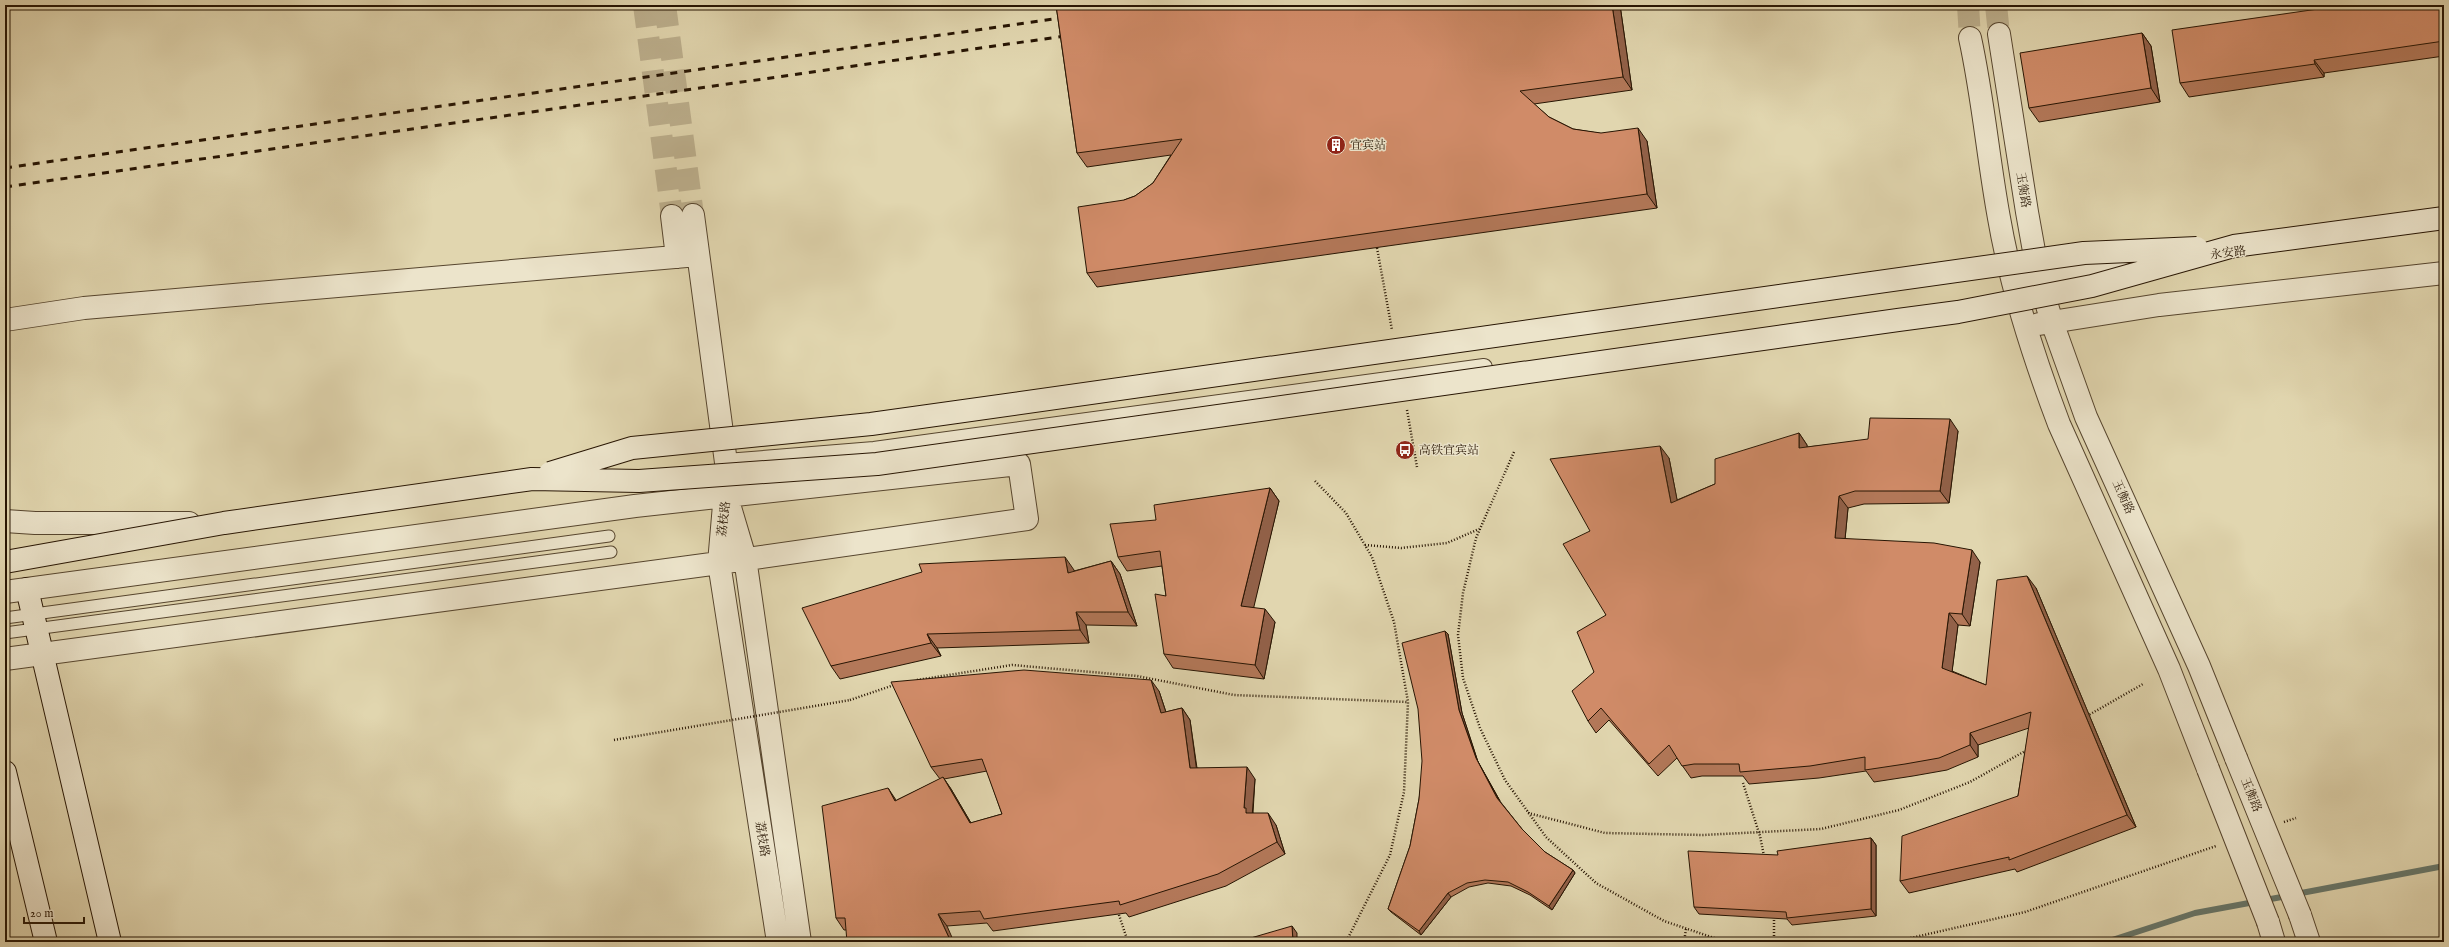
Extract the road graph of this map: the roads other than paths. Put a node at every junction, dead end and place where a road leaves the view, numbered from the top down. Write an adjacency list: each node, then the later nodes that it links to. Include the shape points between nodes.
1 (1999, 34): 9 (street, 玉衡路)
2 (1970, 38): 10 (street, via 1999,219)
3 (683, 216): 7 (street)
4 (2444, 218): 6 (street, bridge)
5 (2444, 228): 9 (street, 永安路, via 2150,262)
6 (2234, 246): 15 (street, bridge, via 2084,253 871,424 632,448); 15 (street, bridge, via 2092,286 1958,312 877,464 639,481)
7 (688, 256): 11 (street, via 84,308); 14 (street)
8 (2444, 273): 12 (street, via 2159,305)
9 (2039, 278): 10 (street, 永安路); 12 (street, 玉衡路)
10 (2015, 289): 13 (street); 14 (street, via 874,450)
11 (5, 320)
12 (2052, 322): 13 (street); 37 (street, 玉衡路, bridge, via 2086,417 2199,666)
13 (2026, 326): 32 (street, bridge, via 2059,424 2169,669)
14 (726, 462): 16 (street)
15 (532, 479): 18 (street, bridge)
16 (726, 495): 21 (street, 荔枝路); 21 (street, via 1019,464 1027,519); 23 (street, 荔枝路); 24 (street)
17 (5, 521): 18 (street, bridge)
18 (224, 523): 22 (street, bridge)
19 (609, 536): 27 (lane)
20 (611, 552): 27 (lane)
21 (745, 558): 23 (street); 36 (street, 荔枝路)
22 (5, 562)
23 (719, 563): 29 (street); 35 (street, 荔枝路)
24 (27, 589): 25 (street); 27 (street)
25 (5, 592)
26 (5, 618): 27 (lane)
27 (35, 622): 28 (lane); 29 (street)
28 (5, 633)
29 (42, 654): 30 (street); 34 (street)
30 (5, 659)
31 (5, 772): 33 (street)
32 (2271, 932)
33 (46, 942)
34 (110, 942)
35 (778, 942)
36 (800, 942)
37 (2309, 942)

